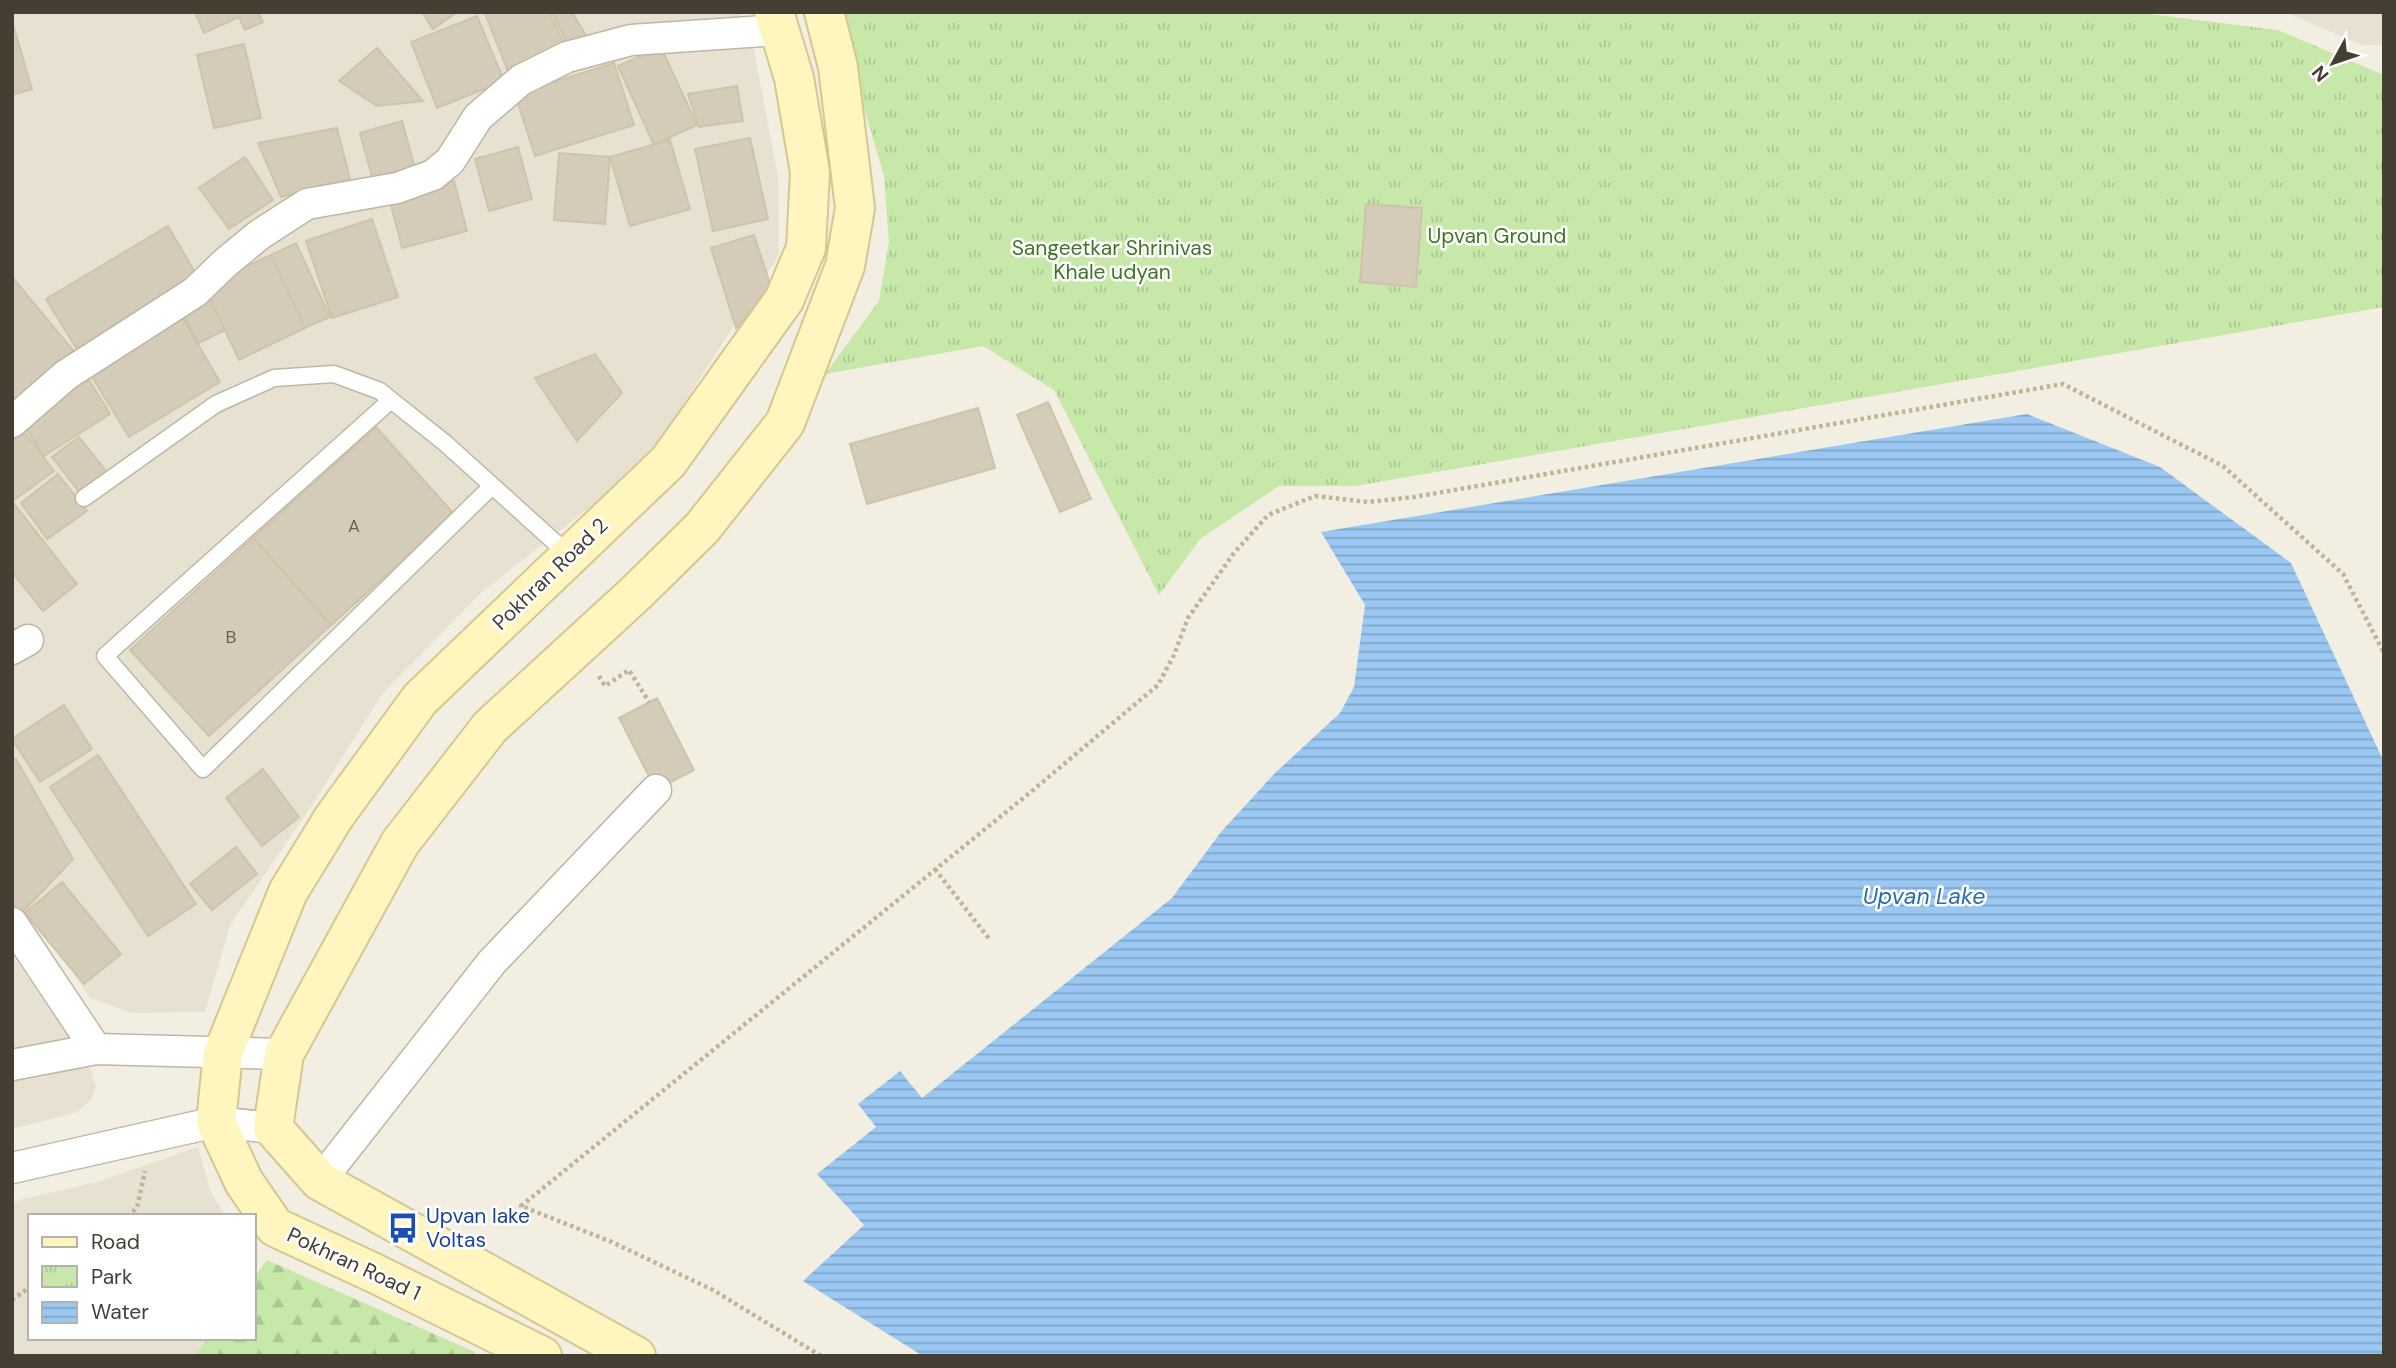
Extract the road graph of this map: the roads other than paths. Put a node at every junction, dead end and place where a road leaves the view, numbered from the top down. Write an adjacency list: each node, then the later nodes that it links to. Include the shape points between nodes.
1 (824, 12): 12 (main road, via 838,67 855,208 845,266 785,423 702,528 490,727 400,843)
2 (776, 21): 4 (street, via 631,40 567,57 521,80 478,117 450,161 433,175 397,188 307,204 259,235 195,292 66,375); 7 (main road, Pokhran Road 2, via 794,79 810,172 802,259 784,300 667,462)
3 (391, 400): 5 (lane); 5 (lane, via 105,656 203,769); 6 (lane, via 334,373 274,378 216,404)
4 (12, 422)
5 (492, 486): 7 (lane)
6 (85, 498)
7 (569, 555): 11 (main road, Pokhran Road 2, via 420,699 334,817 288,891)
8 (656, 789): 17 (street, via 492,962)
9 (12, 923): 10 (street)
10 (96, 1049): 11 (street); 13 (street)
11 (223, 1053): 12 (street); 14 (main road, Pokhran Road 2)
12 (284, 1054): 15 (main road)
13 (12, 1065)
14 (216, 1122): 15 (street); 16 (street); 18 (main road, Pokhran Road 1, via 244,1182 275,1227)
15 (273, 1128): 17 (main road)
16 (12, 1168)
17 (320, 1181): 19 (main road)
18 (542, 1356)
19 (636, 1356)

